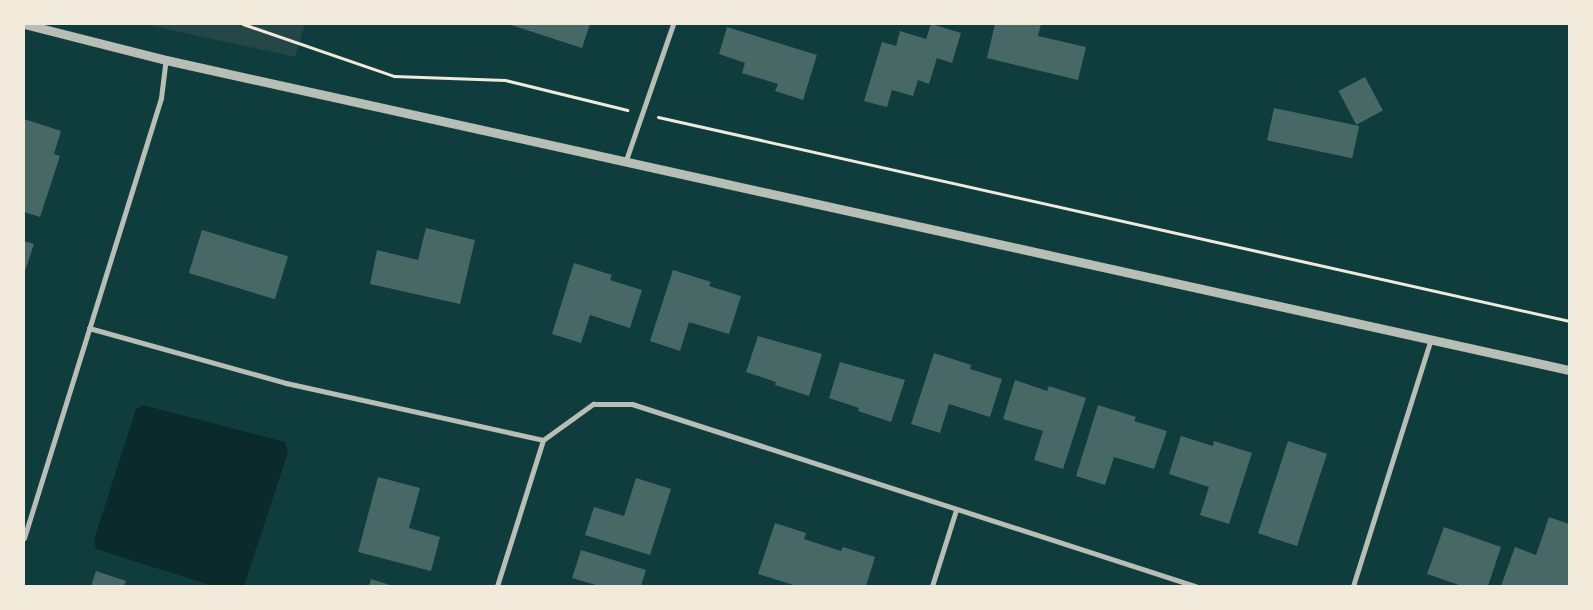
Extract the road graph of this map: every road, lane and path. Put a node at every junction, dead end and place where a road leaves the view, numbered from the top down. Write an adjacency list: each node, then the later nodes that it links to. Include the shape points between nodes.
1 (24, 24): 4 (street)
2 (243, 24): 5 (path, via 394,76 504,80)
3 (673, 24): 5 (street)
4 (166, 60): 6 (street); 8 (street, via 161,98)
5 (642, 114): 6 (street); 7 (path)
6 (626, 160): 9 (street)
7 (1569, 321)
8 (90, 328): 11 (street, via 286,383); 13 (street)
9 (1431, 339): 10 (street); 17 (street)
10 (1569, 370)
11 (543, 440): 12 (street, via 593,404 632,404); 14 (street)
12 (956, 510): 15 (street); 16 (street)
13 (24, 538)
14 (496, 586)
15 (932, 586)
16 (1195, 586)
17 (1353, 586)

